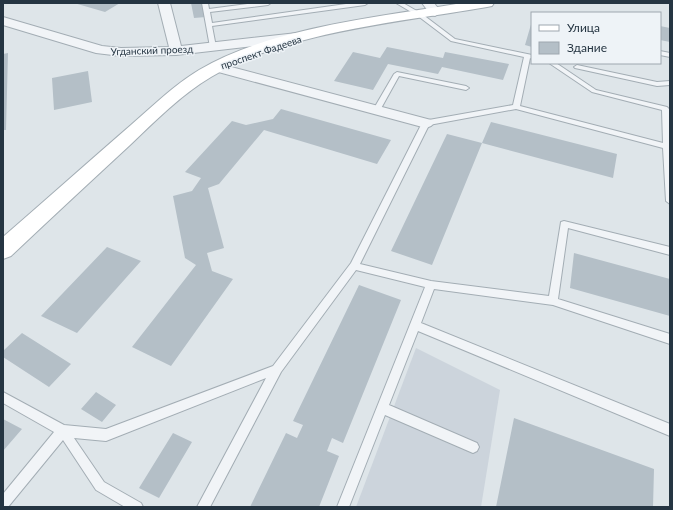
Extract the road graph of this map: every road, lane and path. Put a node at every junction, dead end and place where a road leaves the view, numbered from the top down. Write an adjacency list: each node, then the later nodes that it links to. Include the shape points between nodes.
1 (164, 3): 13 (street)
2 (205, 3): 9 (lane)
3 (268, 3): 7 (lane)
4 (365, 3): 11 (lane)
5 (399, 3): 8 (lane)
6 (487, 3): 8 (street, проспект Фадеева)
7 (248, 4): 9 (lane)
8 (428, 10): 14 (street, проспект Фадеева); 15 (lane, via 453,40)
9 (208, 11): 11 (lane)
10 (3, 22): 13 (street, Угданский проезд, via 101,50)
11 (210, 25): 12 (lane)
12 (213, 47): 13 (street, Угданский проезд); 14 (street, Угданский проезд)
13 (176, 51)
14 (236, 51): 18 (street, проспект Фадеева)
15 (530, 57): 21 (lane)
16 (554, 64): 24 (lane, via 594,91 665,109)
17 (577, 65): 19 (lane, via 657,84)
18 (216, 67): 22 (street); 26 (street, проспект Фадеева, via 180,91)
19 (670, 83)
20 (466, 88): 22 (lane, via 397,74)
21 (516, 107): 23 (lane); 24 (lane)
22 (377, 110): 23 (street)
23 (426, 124): 28 (lane)
24 (666, 146): 25 (lane)
25 (670, 201)
26 (3, 250)
27 (670, 251): 30 (lane, via 564,224)
28 (354, 266): 29 (lane); 33 (lane)
29 (431, 285): 30 (lane); 31 (lane)
30 (553, 301): 32 (lane)
31 (415, 324): 35 (lane); 36 (lane)
32 (670, 339)
33 (277, 369): 37 (lane, via 106,435); 41 (lane)
34 (3, 397): 37 (lane)
35 (382, 408): 38 (lane); 42 (lane)
36 (670, 430)
37 (63, 431): 39 (lane); 40 (lane, via 100,486)
38 (473, 447)
39 (3, 504)
40 (137, 507)
41 (203, 507)
42 (343, 507)

